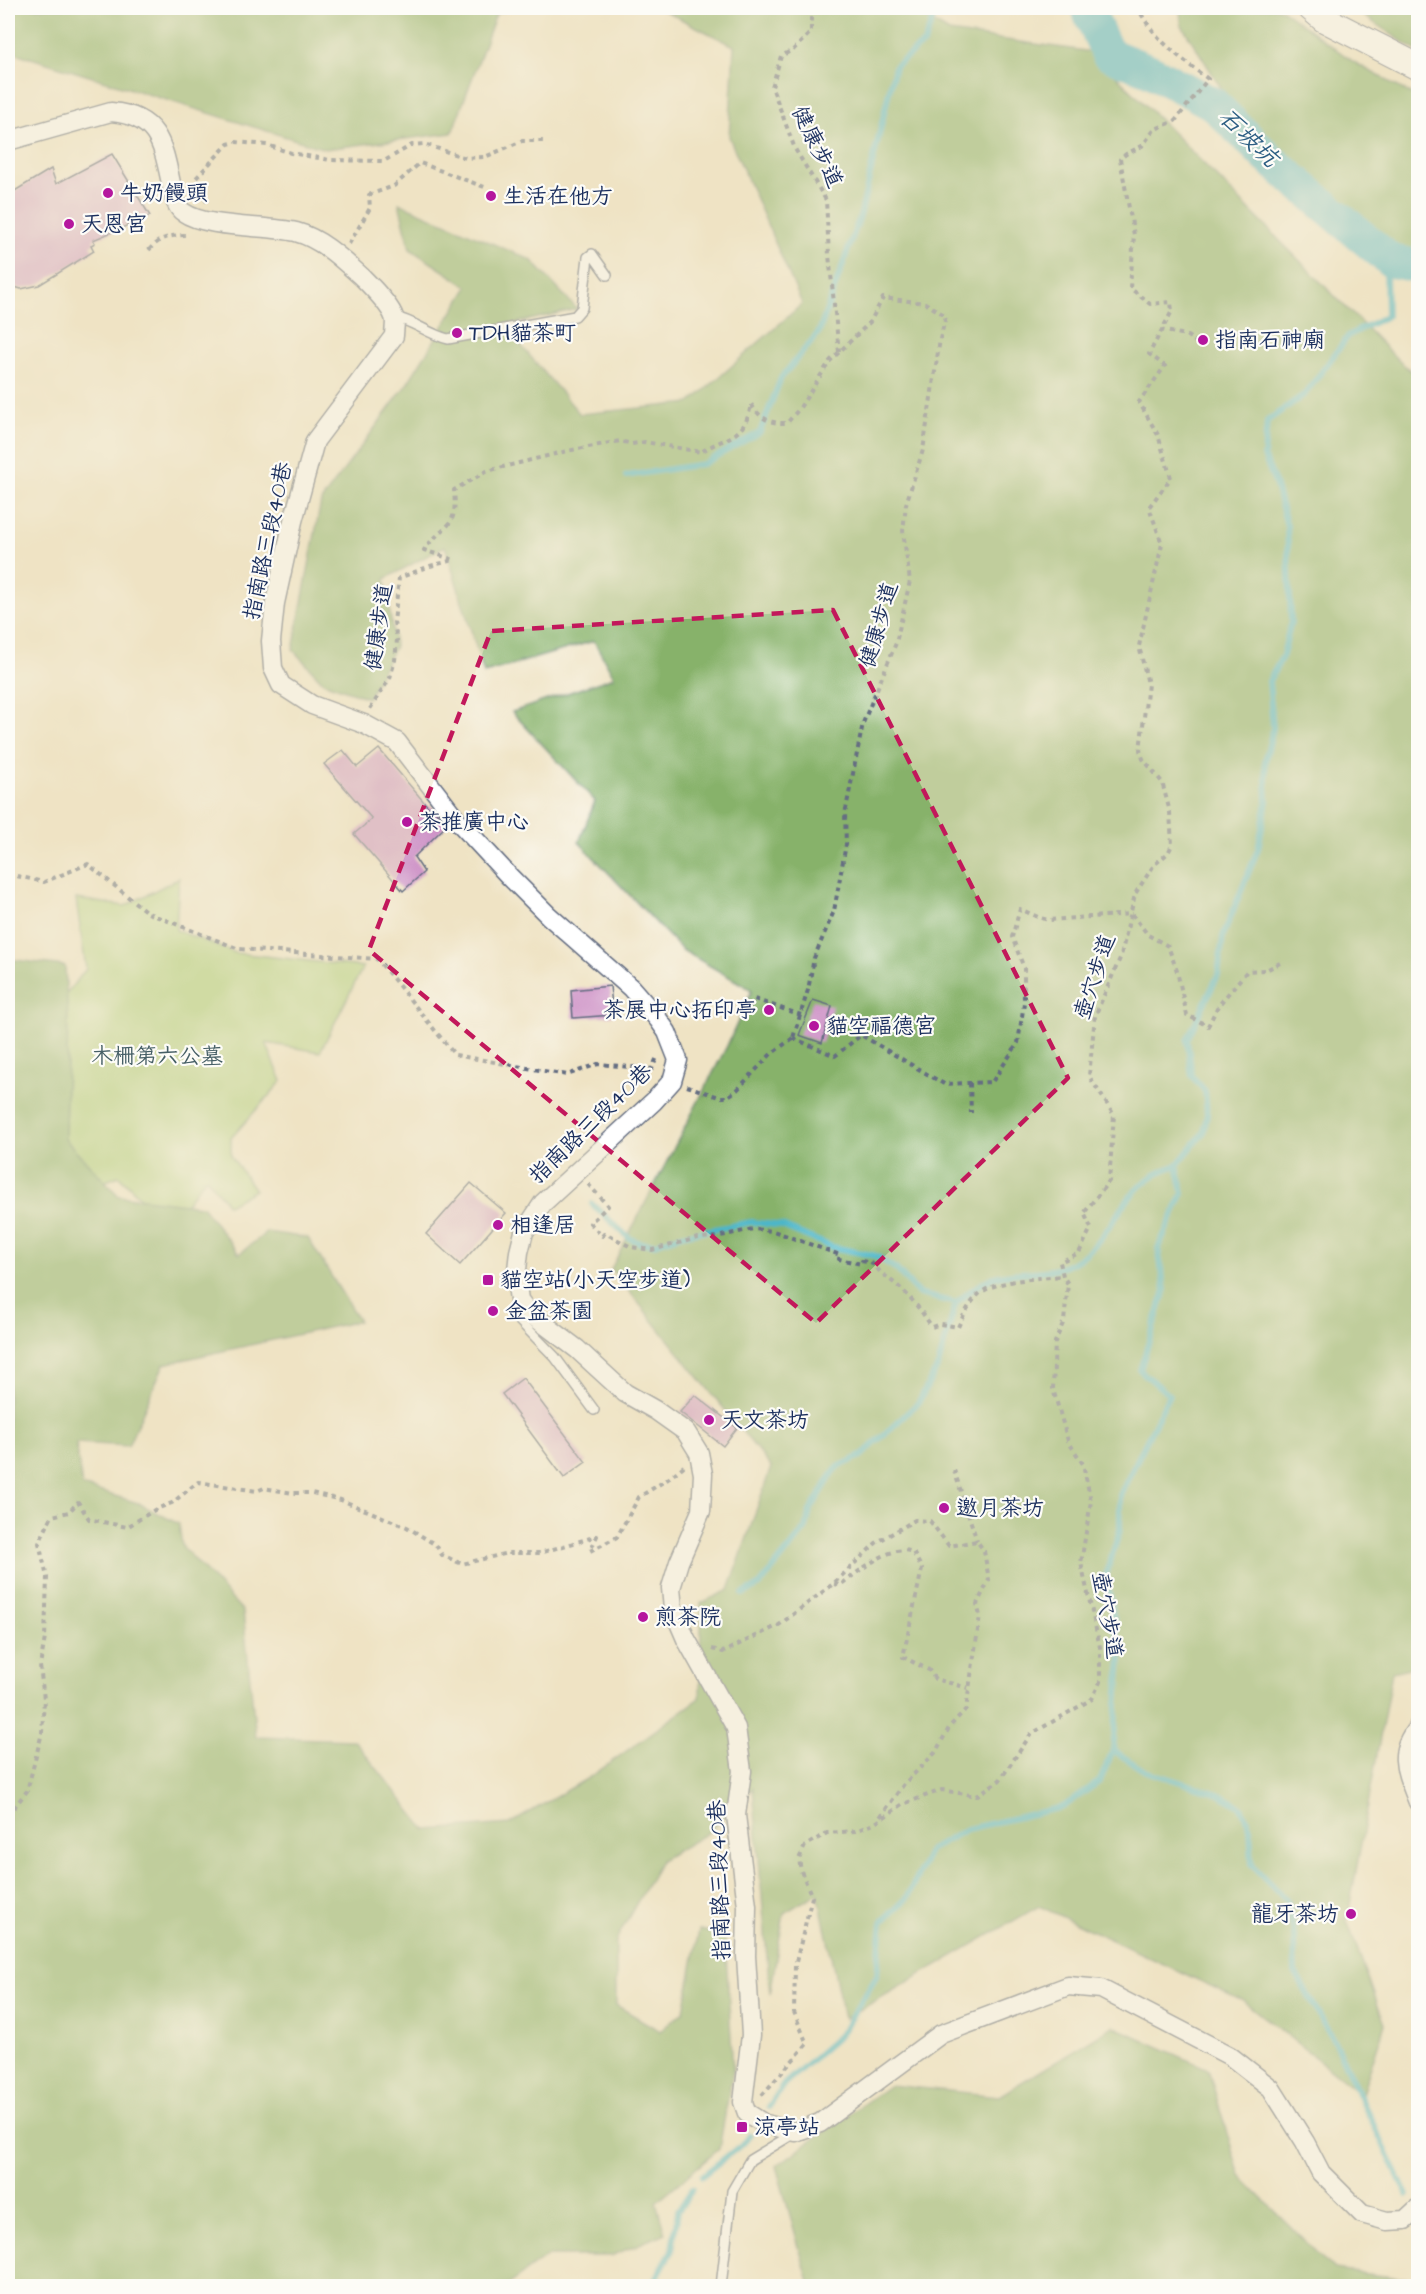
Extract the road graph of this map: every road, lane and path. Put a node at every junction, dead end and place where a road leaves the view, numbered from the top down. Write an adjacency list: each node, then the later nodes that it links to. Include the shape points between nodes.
1 (811, 8): 14 (path, 健康步道, via 811,32 781,56 772,87 795,149 826,200)
2 (1138, 8): 12 (path, via 1158,38 1208,79 1175,121 1155,129 1142,147 1120,159 1134,235 1130,288 1150,304 1171,302 1172,311)
3 (1311, 8): 4 (street, via 1324,19)
4 (1419, 67)
5 (8, 141): 8 (street, via 111,112 127,113 145,121 159,138 175,202 182,212)
6 (543, 141): 8 (path, via 522,141 485,157 466,158 424,144 412,145 384,160 330,160 267,145 228,144 196,178)
7 (487, 188): 9 (path, via 420,163 394,186 369,195 370,208)
8 (220, 224): 9 (street, via 298,232)
9 (341, 257): 11 (street, via 376,291)
10 (607, 275): 11 (lane, via 592,254 588,257 582,308 575,316 448,339 432,335 410,320)
11 (394, 317): 15 (street, 指南路三段40巷, via 394,336 315,441 275,603 271,641 273,668 281,685 312,705)
12 (1160, 330): 13 (path, via 1186,334); 17 (path, via 1149,354 1165,366 1139,402 1158,435 1171,478 1149,507 1162,544 1139,646 1148,684 1140,750 1162,782 1170,812 1172,845 1135,894)
13 (1205, 345)
14 (839, 353): 15 (path, 健康步道, via 787,423 775,424 758,416 750,404 748,420 731,439 701,453 620,441 487,471 454,490 456,508 450,526 424,550 454,560 399,578 395,660 390,678); 20 (path, 健康步道, via 870,322 883,298 925,303 946,316 923,450 906,504 903,531 910,581 896,644 863,723 845,814 846,844 834,911 814,958)
15 (364, 723): 21 (street, 指南路三段40巷, via 397,742 457,820 501,868 631,988)
16 (8, 874): 21 (path, via 44,882 88,864 148,913 239,949 377,959 455,1055 567,1075 598,1064 652,1069)
17 (1131, 914): 18 (path, via 1148,935 1168,946 1187,1015 1208,1026 1218,1006 1247,971 1266,970); 24 (path, via 1049,920 1020,909 1012,937 1024,968 1018,1043 993,1082); 27 (path, 壺穴步道, via 1121,956 1095,1016 1089,1076 1114,1114 1109,1181 1084,1213 1091,1228 1079,1253 1060,1262)
18 (1280, 963)
19 (737, 1008): 20 (path, via 746,1013 754,999)
20 (801, 1014): 22 (path, 健康步道)
21 (667, 1032): 23 (street, 指南路三段40巷, via 678,1060)
22 (793, 1038): 23 (path, via 727,1097); 24 (path, via 835,1056 861,1035 944,1084)
23 (672, 1081): 28 (street, 指南路三段40巷, via 543,1203 524,1232 519,1252)
24 (970, 1083): 25 (path)
25 (971, 1113)
26 (586, 1182): 27 (path, via 608,1206 590,1223 602,1236 605,1233 631,1247 652,1250 753,1229 773,1231 840,1255 839,1259 876,1264 914,1299 932,1327 958,1327 978,1294 990,1287)
27 (1063, 1276): 39 (path, 壺穴步道, via 1068,1284 1064,1321 1055,1342 1053,1389 1068,1441 1083,1464 1091,1501 1082,1563 1100,1647 1100,1682 1092,1699 1031,1734 1000,1780 976,1796 942,1790 903,1804)
28 (519, 1300): 29 (lane, via 514,1315 555,1357); 30 (street, 指南路三段40巷, via 528,1312 577,1349 625,1393 686,1431)
29 (594, 1410)
30 (699, 1452): 34 (street, 指南路三段40巷, via 704,1474 701,1511 671,1588 673,1609); 38 (path, via 639,1497 617,1537 590,1551 597,1536 540,1553 508,1553 462,1564 442,1555 436,1545 407,1527 341,1500 312,1493 264,1488 257,1491 198,1482 172,1503 127,1527 89,1519 78,1502 69,1512 52,1516 39,1543 47,1577 40,1666 44,1699 42,1733 27,1791)
31 (954, 1470): 32 (path)
32 (976, 1541): 33 (path, via 949,1546 930,1521 915,1520 876,1544); 35 (path, via 984,1551 989,1580 977,1604 980,1616)
33 (833, 1584): 34 (path, via 779,1625 723,1652); 35 (path, via 840,1585 896,1550 913,1552 922,1569 903,1657 929,1670 935,1679)
34 (686, 1639): 40 (street, 指南路三段40巷, via 736,1728 742,1771 736,1815 747,1906 751,2035 743,2102)
35 (968, 1688): 39 (path, via 966,1709 950,1726 935,1753 904,1784)
36 (1419, 1727): 37 (street, via 1405,1749 1405,1766)
37 (1419, 1802)
38 (8, 1815)
39 (874, 1824): 40 (path, 壺穴步道, via 855,1831 827,1833 805,1846 799,1859 812,1897 795,1966 794,2012 807,2044)
40 (747, 2113): 41 (street, via 763,2123)
41 (795, 2132): 43 (street, via 820,2122 941,2034 1068,1986 1101,1989 1230,2055 1271,2088 1321,2174 1362,2214); 44 (lane, via 750,2160 732,2191)
42 (1419, 2208): 43 (street)
43 (1412, 2223)
44 (721, 2286)

